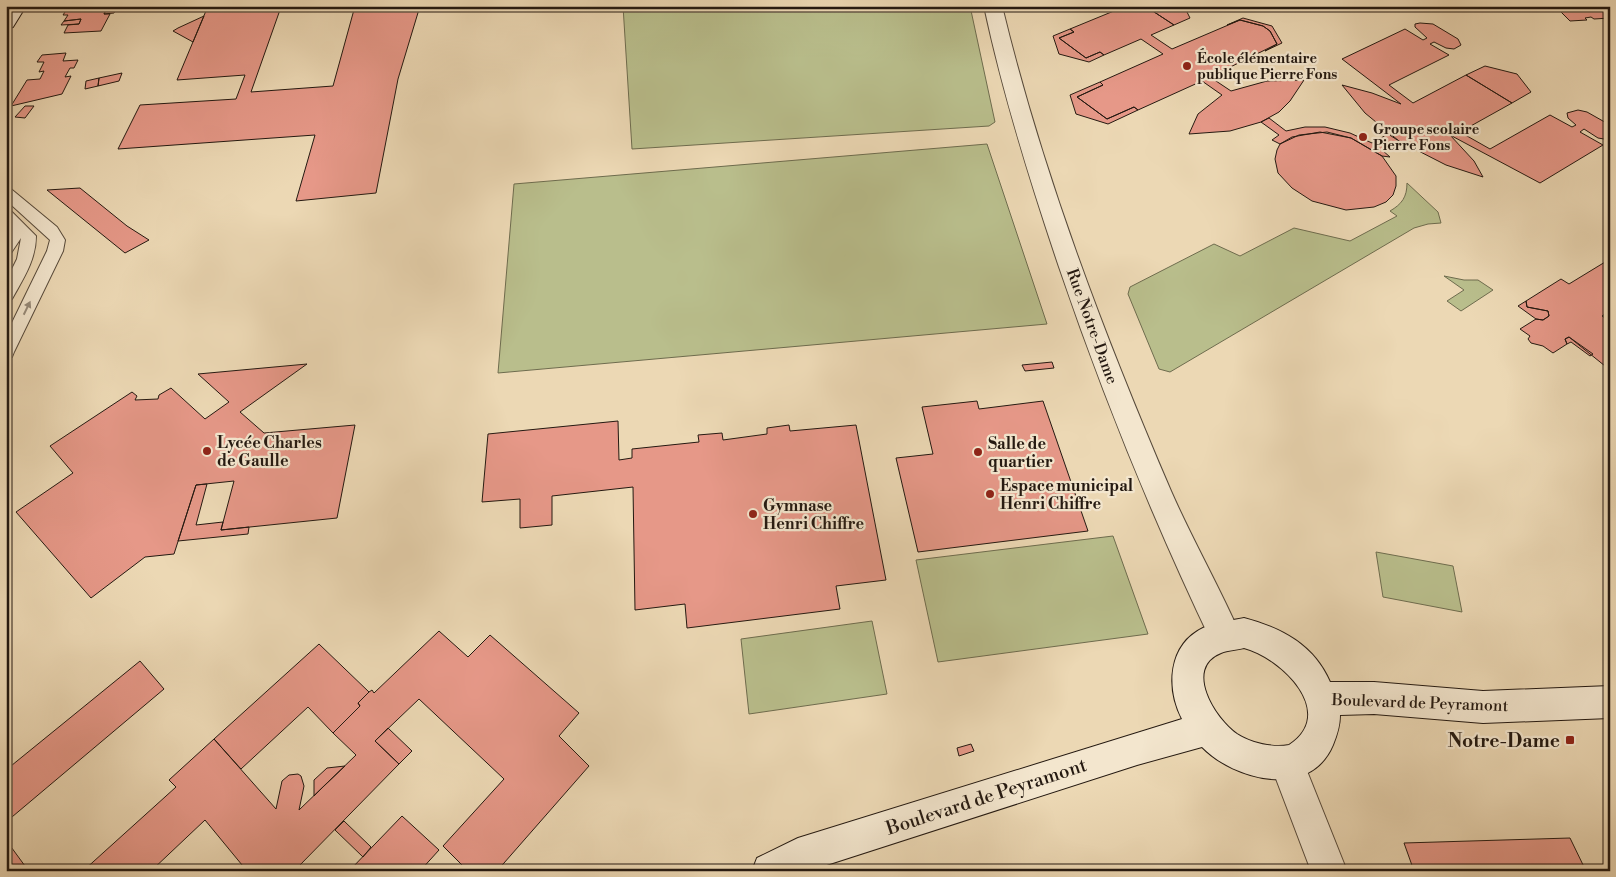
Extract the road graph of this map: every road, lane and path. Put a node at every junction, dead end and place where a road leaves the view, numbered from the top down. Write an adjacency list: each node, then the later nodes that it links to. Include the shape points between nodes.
1 (17, 6): 3 (street)
2 (993, 6): 10 (street, Rue Notre-Dame, via 1023,125 1084,303 1139,447)
3 (6, 23)
4 (6, 192): 9 (lane, one-way to 4, via 58,240 52,231)
5 (6, 215): 6 (lane)
6 (18, 226): 7 (lane); 8 (lane, via 29,236 29,248)
7 (6, 249)
8 (6, 295)
9 (6, 352)
10 (1224, 634): 11 (street, via 1244,633 1265,638 1285,649 1302,664 1315,683); 13 (street, via 1208,641 1196,653 1188,669 1189,695)
11 (1320, 699): 12 (street, Boulevard de Peyramont, via 1374,698 1483,707); 14 (street, via 1323,724 1317,742 1304,755)
12 (1610, 702)
13 (1205, 729): 14 (street, via 1222,746 1244,758 1266,764); 15 (street, Boulevard de Peyramont, via 807,853)
14 (1287, 763): 16 (street)
15 (770, 871)
16 (1329, 871)

